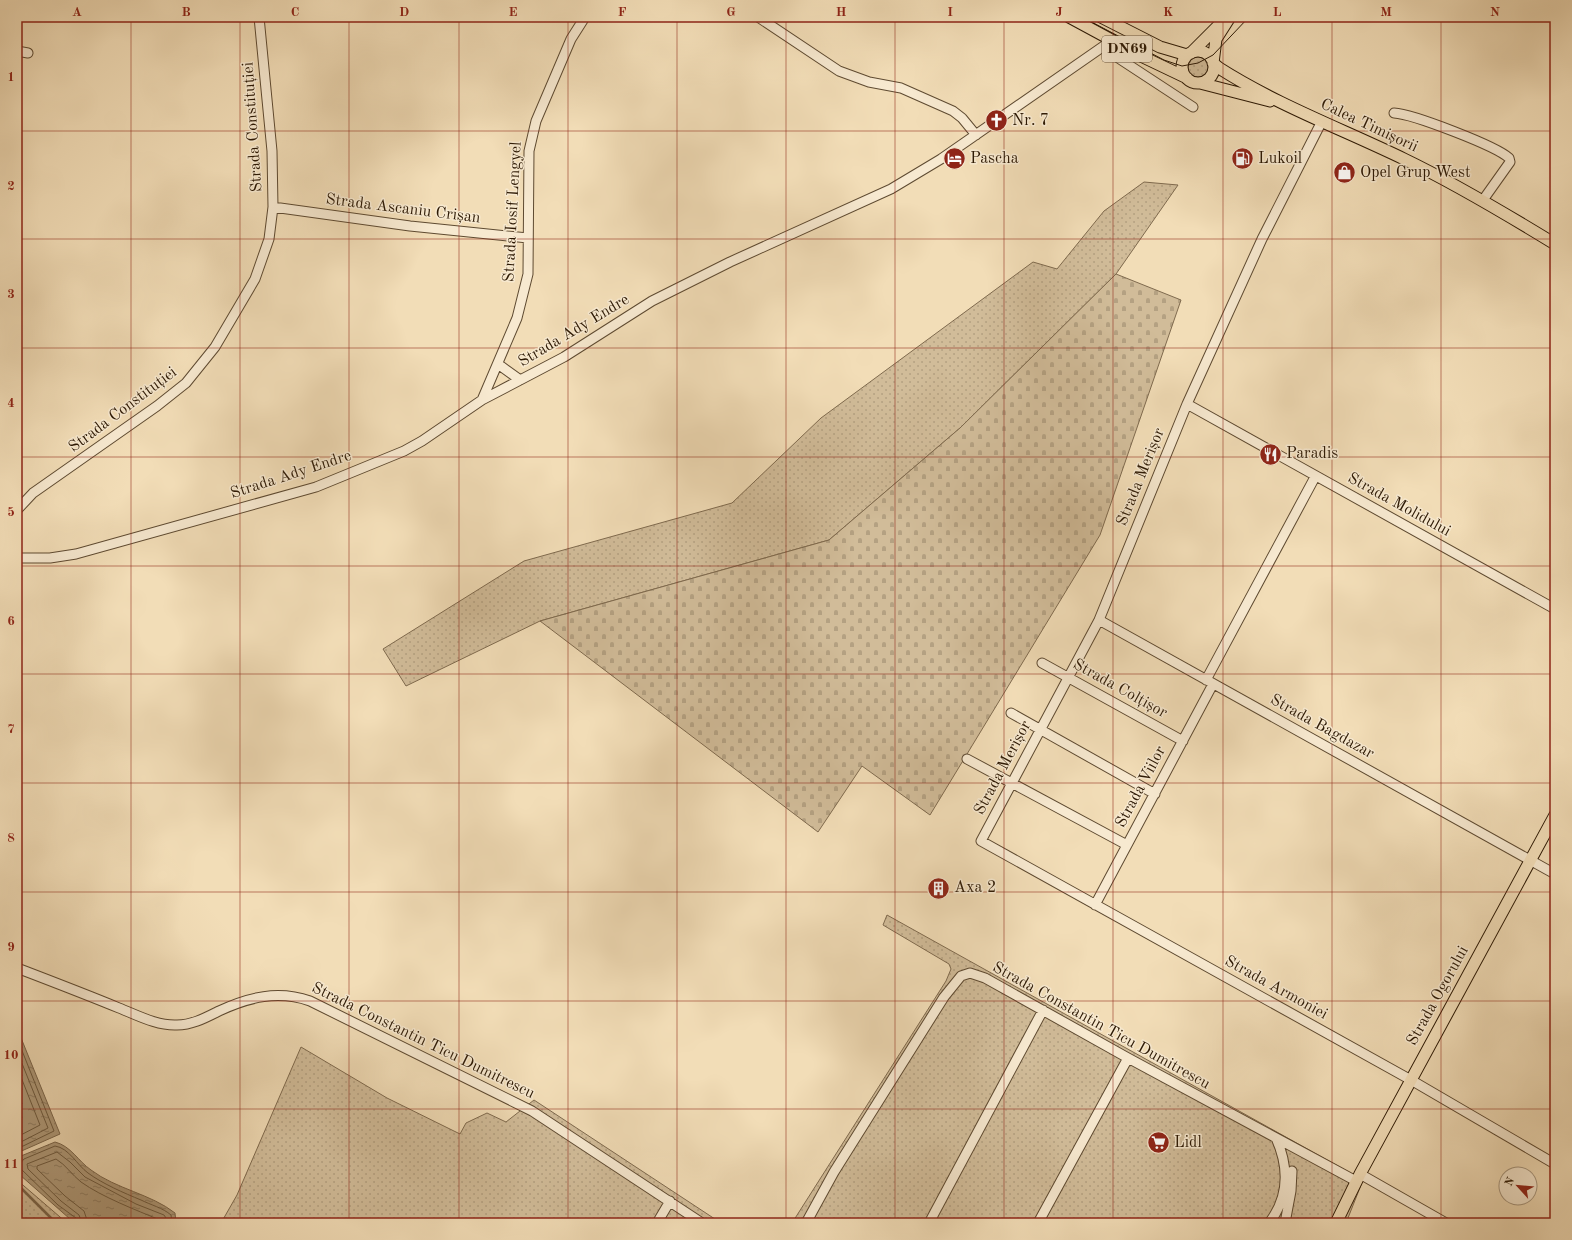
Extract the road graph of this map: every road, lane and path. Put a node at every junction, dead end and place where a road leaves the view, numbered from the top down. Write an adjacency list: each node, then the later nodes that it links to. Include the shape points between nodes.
1 (259, 17): 20 (street, Strada Constituției, via 272,152)
2 (585, 17): 21 (street, Strada Iosif Lengyel, via 571,39 550,84 532,136 529,151)
3 (758, 17): 18 (street, via 839,71 869,82 901,88 953,111)
4 (1069, 17): 7 (main road, DN69)
5 (1101, 17): 10 (main road, DN69, via 1160,47)
6 (1228, 18): 10 (main road); 11 (main road, via 1216,39)
7 (1107, 44): 12 (main road, DN69); 15 (street); 18 (street, Strada Ady Endre)
8 (17, 51): 9 (street)
9 (28, 53)
10 (1189, 54): 11 (main road, DN69, via 1203,52); 12 (main road, via 1182,66)
11 (1213, 63): 13 (main road, via 1211,76); 14 (main road, Calea Timișorii / DN69)
12 (1187, 78): 13 (main road, DN69)
13 (1200, 83): 14 (main road, Calea Timișorii / DN69)
14 (1284, 104): 17 (main road, Calea Timișorii / DN69)
15 (1193, 107)
16 (1394, 114): 19 (street, Calea Timișorii, via 1424,121 1504,153 1510,162)
17 (1322, 121): 19 (main road, Calea Timișorii / DN69, via 1403,158); 26 (street, Strada Merișor, via 1266,232)
18 (976, 135): 24 (street, Strada Ady Endre, via 891,189 730,262 652,301 601,335)
19 (1482, 200): 22 (main road, Calea Timișorii / DN69)
20 (273, 207): 21 (street, Strada Ascaniu Crișan, via 410,226); 28 (street, Strada Constituției, via 269,239 255,280 215,348 195,373 157,406 33,493)
21 (528, 238): 23 (street, Strada Iosif Lengyel, via 528,274 523,296)
22 (1555, 244)
23 (498, 364): 24 (street); 25 (street, Strada Iosif Lengyel)
24 (520, 380): 25 (street, Strada Ady Endre)
25 (482, 400): 29 (street, Strada Ady Endre, via 404,451 316,486 76,554 50,558)
26 (1187, 404): 27 (street, Strada Molidului); 31 (street, Strada Merișor)
27 (1315, 476): 30 (street, Strada Molidului); 34 (street, Strada Viilor)
28 (17, 510)
29 (17, 558)
30 (1555, 609)
31 (1099, 620): 33 (street, Strada Merișor); 34 (street, Strada Bagdazar)
32 (1042, 662): 33 (street, Strada Colțișor)
33 (1068, 677): 36 (street, Strada Merișor); 37 (street, Strada Colțișor)
34 (1210, 682): 37 (street, Strada Viilor); 44 (street, Strada Bagdazar)
35 (1011, 713): 36 (street)
36 (1041, 730): 39 (street, Strada Merișor); 40 (street)
37 (1183, 741): 40 (street, Strada Viilor)
38 (967, 759): 39 (street)
39 (1013, 783): 42 (street, Strada Merișor); 43 (street)
40 (1155, 794): 43 (street, Strada Viilor)
41 (1555, 815): 44 (main road, Strada Ogorului)
42 (981, 841): 46 (street, Strada Armoniei)
43 (1127, 845): 46 (street, Strada Viilor)
44 (1531, 861): 45 (street, Strada Bagdazar); 50 (main road, Strada Ogorului)
45 (1555, 874)
46 (1095, 905): 50 (street, Strada Armoniei)
47 (17, 968): 56 (street, Strada Constantin Ticu Dumitrescu, via 150,1020 174,1025 195,1022 261,996 295,996 310,1001 532,1111)
48 (1044, 1010): 49 (street, Strada Constantin Ticu Dumitrescu); 59 (street, Strada Constantin Ticu Dumitrescu, via 974,974 965,974 956,979 834,1172); 60 (street)
49 (1128, 1058): 51 (street, Strada Constantin Ticu Dumitrescu); 61 (street)
50 (1411, 1080): 53 (street, Strada Armoniei); 54 (main road, Strada Ogorului)
51 (1276, 1138): 52 (street); 54 (street, Strada Constantin Ticu Dumitrescu)
52 (1283, 1153): 62 (street, via 1286,1178 1284,1191); 63 (street, via 1289,1161 1292,1178)
53 (1555, 1164)
54 (1361, 1178): 55 (main road, Strada Ogorului); 66 (street, Strada Constantin Ticu Dumitrescu)
55 (1350, 1193): 64 (main road, Strada Ogorului); 65 (main road, Strada Ogorului)
56 (670, 1201): 57 (street); 58 (street, Strada Constantin Ticu Dumitrescu)
57 (657, 1223)
58 (702, 1223)
59 (806, 1223)
60 (929, 1223)
61 (1038, 1223)
62 (1268, 1223)
63 (1285, 1223)
64 (1330, 1223)
65 (1336, 1223)
66 (1446, 1223)

